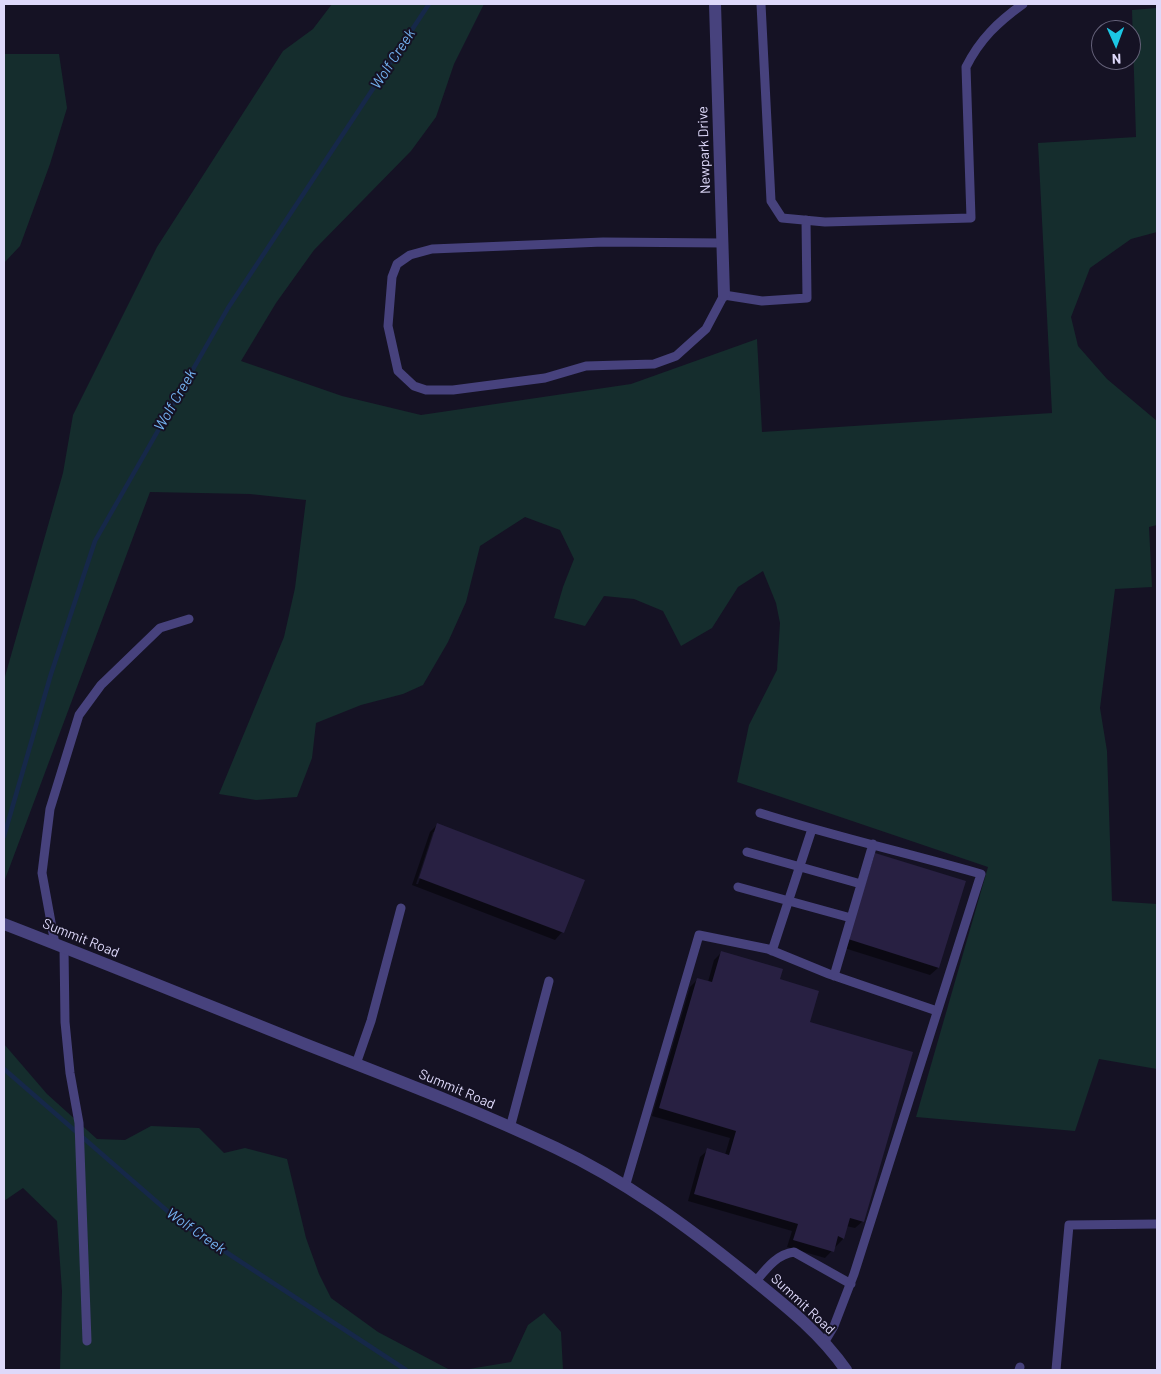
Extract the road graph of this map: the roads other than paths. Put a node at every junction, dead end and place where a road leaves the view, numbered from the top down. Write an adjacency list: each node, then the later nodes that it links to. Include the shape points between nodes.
1 (715, 4): 5 (street, Newpark Drive)
2 (762, 4): 4 (lane, via 771,202 782,218)
3 (1023, 4): 4 (lane, via 998,22 976,46 966,67 971,218)
4 (806, 220): 6 (lane, via 807,298 762,301)
5 (722, 243): 6 (street, Newpark Drive); 6 (lane, via 603,242 432,249 410,255 398,264 392,277 388,326 398,371 414,386 426,390 453,390 545,378 586,366 654,364 676,356 706,330)
6 (724, 295)
7 (189, 620): 19 (lane, via 160,628 101,685 79,715 50,809 42,873)
8 (760, 813): 9 (lane)
9 (812, 830): 10 (lane); 12 (lane)
10 (873, 844): 13 (lane); 23 (lane, via 980,874)
11 (747, 852): 12 (lane)
12 (800, 866): 13 (lane); 15 (lane)
13 (862, 884): 17 (lane)
14 (738, 887): 15 (lane)
15 (789, 901): 17 (lane); 20 (lane)
16 (402, 908): 24 (lane)
17 (851, 918): 21 (lane)
18 (7, 925): 19 (street, Summit Road)
19 (60, 946): 24 (street, Summit Road); 30 (lane, via 70,1072 79,1124)
20 (772, 951): 21 (lane); 26 (lane, via 699,935)
21 (834, 976): 23 (lane)
22 (549, 981): 25 (lane)
23 (938, 1011): 29 (lane)
24 (356, 1064): 25 (street, Summit Road)
25 (510, 1128): 26 (street, Summit Road, via 557,1148)
26 (625, 1187): 28 (street, Summit Road, via 680,1222)
27 (1157, 1224): 33 (lane, via 1069,1224)
28 (756, 1281): 29 (lane, via 770,1265 786,1253 794,1252); 31 (street, Summit Road, via 795,1313)
29 (850, 1284): 31 (lane)
30 (87, 1341)
31 (824, 1343): 32 (street, Summit Road)
32 (846, 1370)
33 (1056, 1370)

